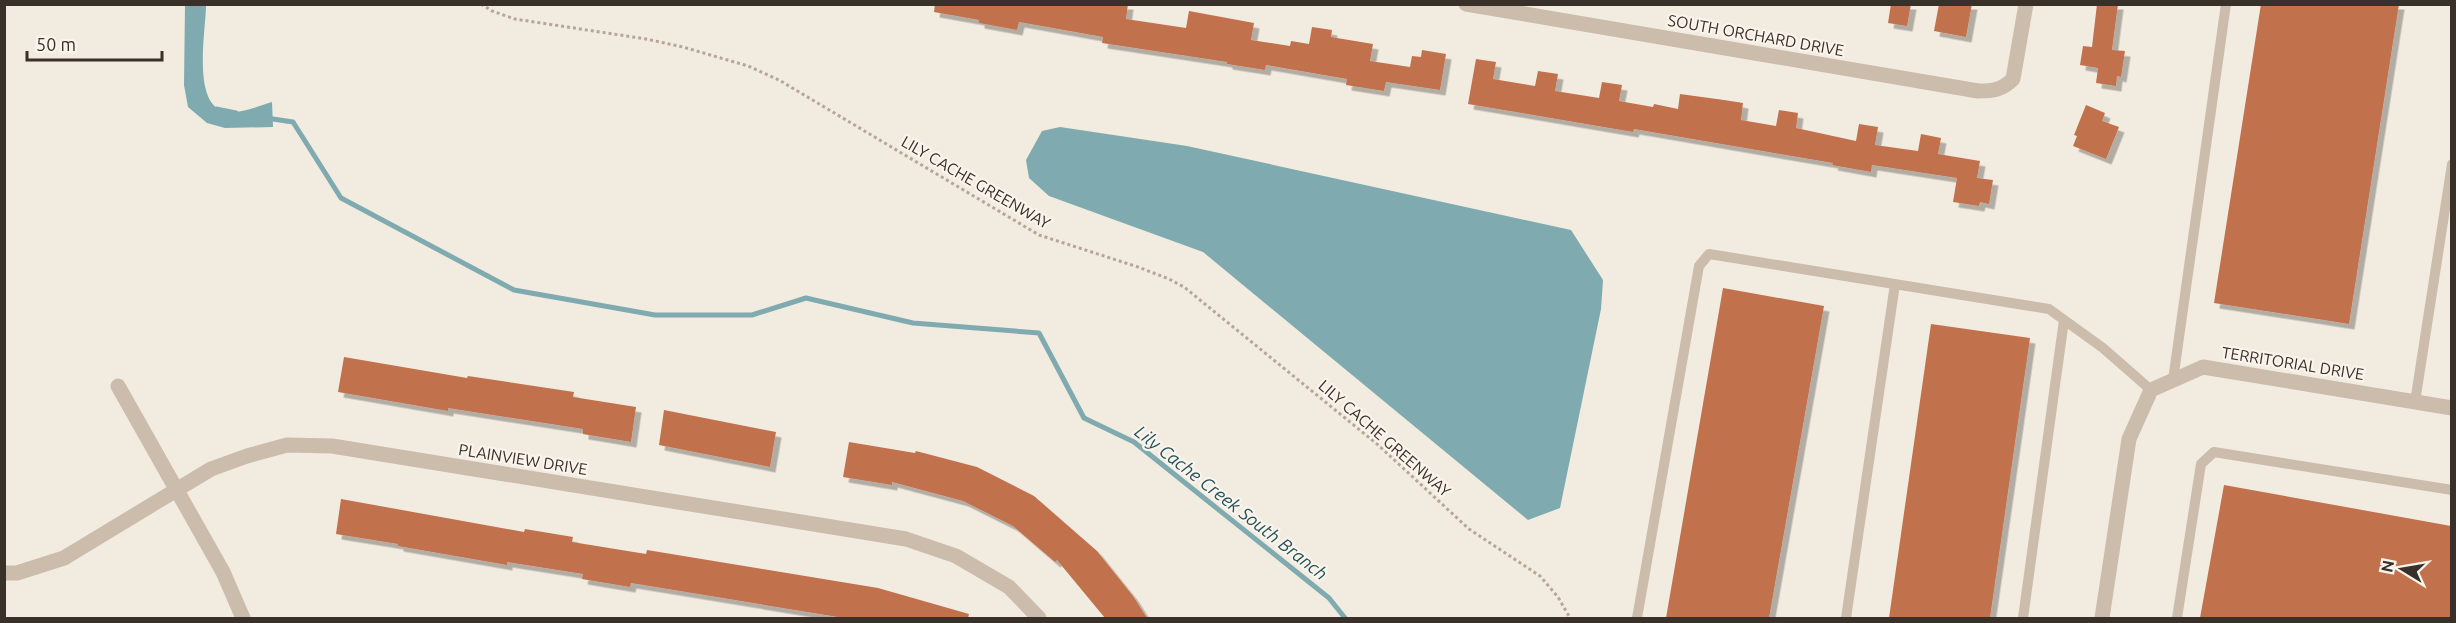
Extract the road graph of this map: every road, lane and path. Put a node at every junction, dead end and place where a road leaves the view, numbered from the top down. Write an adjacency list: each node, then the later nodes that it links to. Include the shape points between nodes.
1 (481, 4): 18 (path, LILY CACHE GREENWAY, via 515,19 646,39 748,66 1039,235 1184,287 1377,444 1469,529 1540,576)
2 (1466, 4): 3 (street, SOUTH ORCHARD DRIVE, via 1978,91 2005,87 2013,79)
3 (2026, 4)
4 (2226, 4): 8 (lane)
5 (2451, 164): 11 (lane)
6 (1895, 284): 7 (lane, via 2049,309); 19 (lane, via 1709,254 1699,266); 20 (lane)
7 (2064, 320): 10 (lane); 21 (lane)
8 (2173, 380): 10 (street, TERRITORIAL DRIVE); 11 (street, TERRITORIAL DRIVE, via 2203,367)
9 (118, 386): 14 (street)
10 (2151, 390): 22 (street, via 2129,439)
11 (2415, 402): 12 (street, TERRITORIAL DRIVE)
12 (2451, 408)
13 (2451, 490): 23 (lane, via 2214,452 2201,464)
14 (178, 491): 15 (street, PLAINVIEW DRIVE, via 64,558 17,573); 16 (street, via 223,572); 17 (street, PLAINVIEW DRIVE, via 211,469 247,456 287,445 332,446 906,539 956,556 1009,586)
15 (4, 573)
16 (243, 618)
17 (1039, 618)
18 (1570, 618)
19 (1636, 618)
20 (1846, 618)
21 (2023, 618)
22 (2102, 618)
23 (2177, 618)

